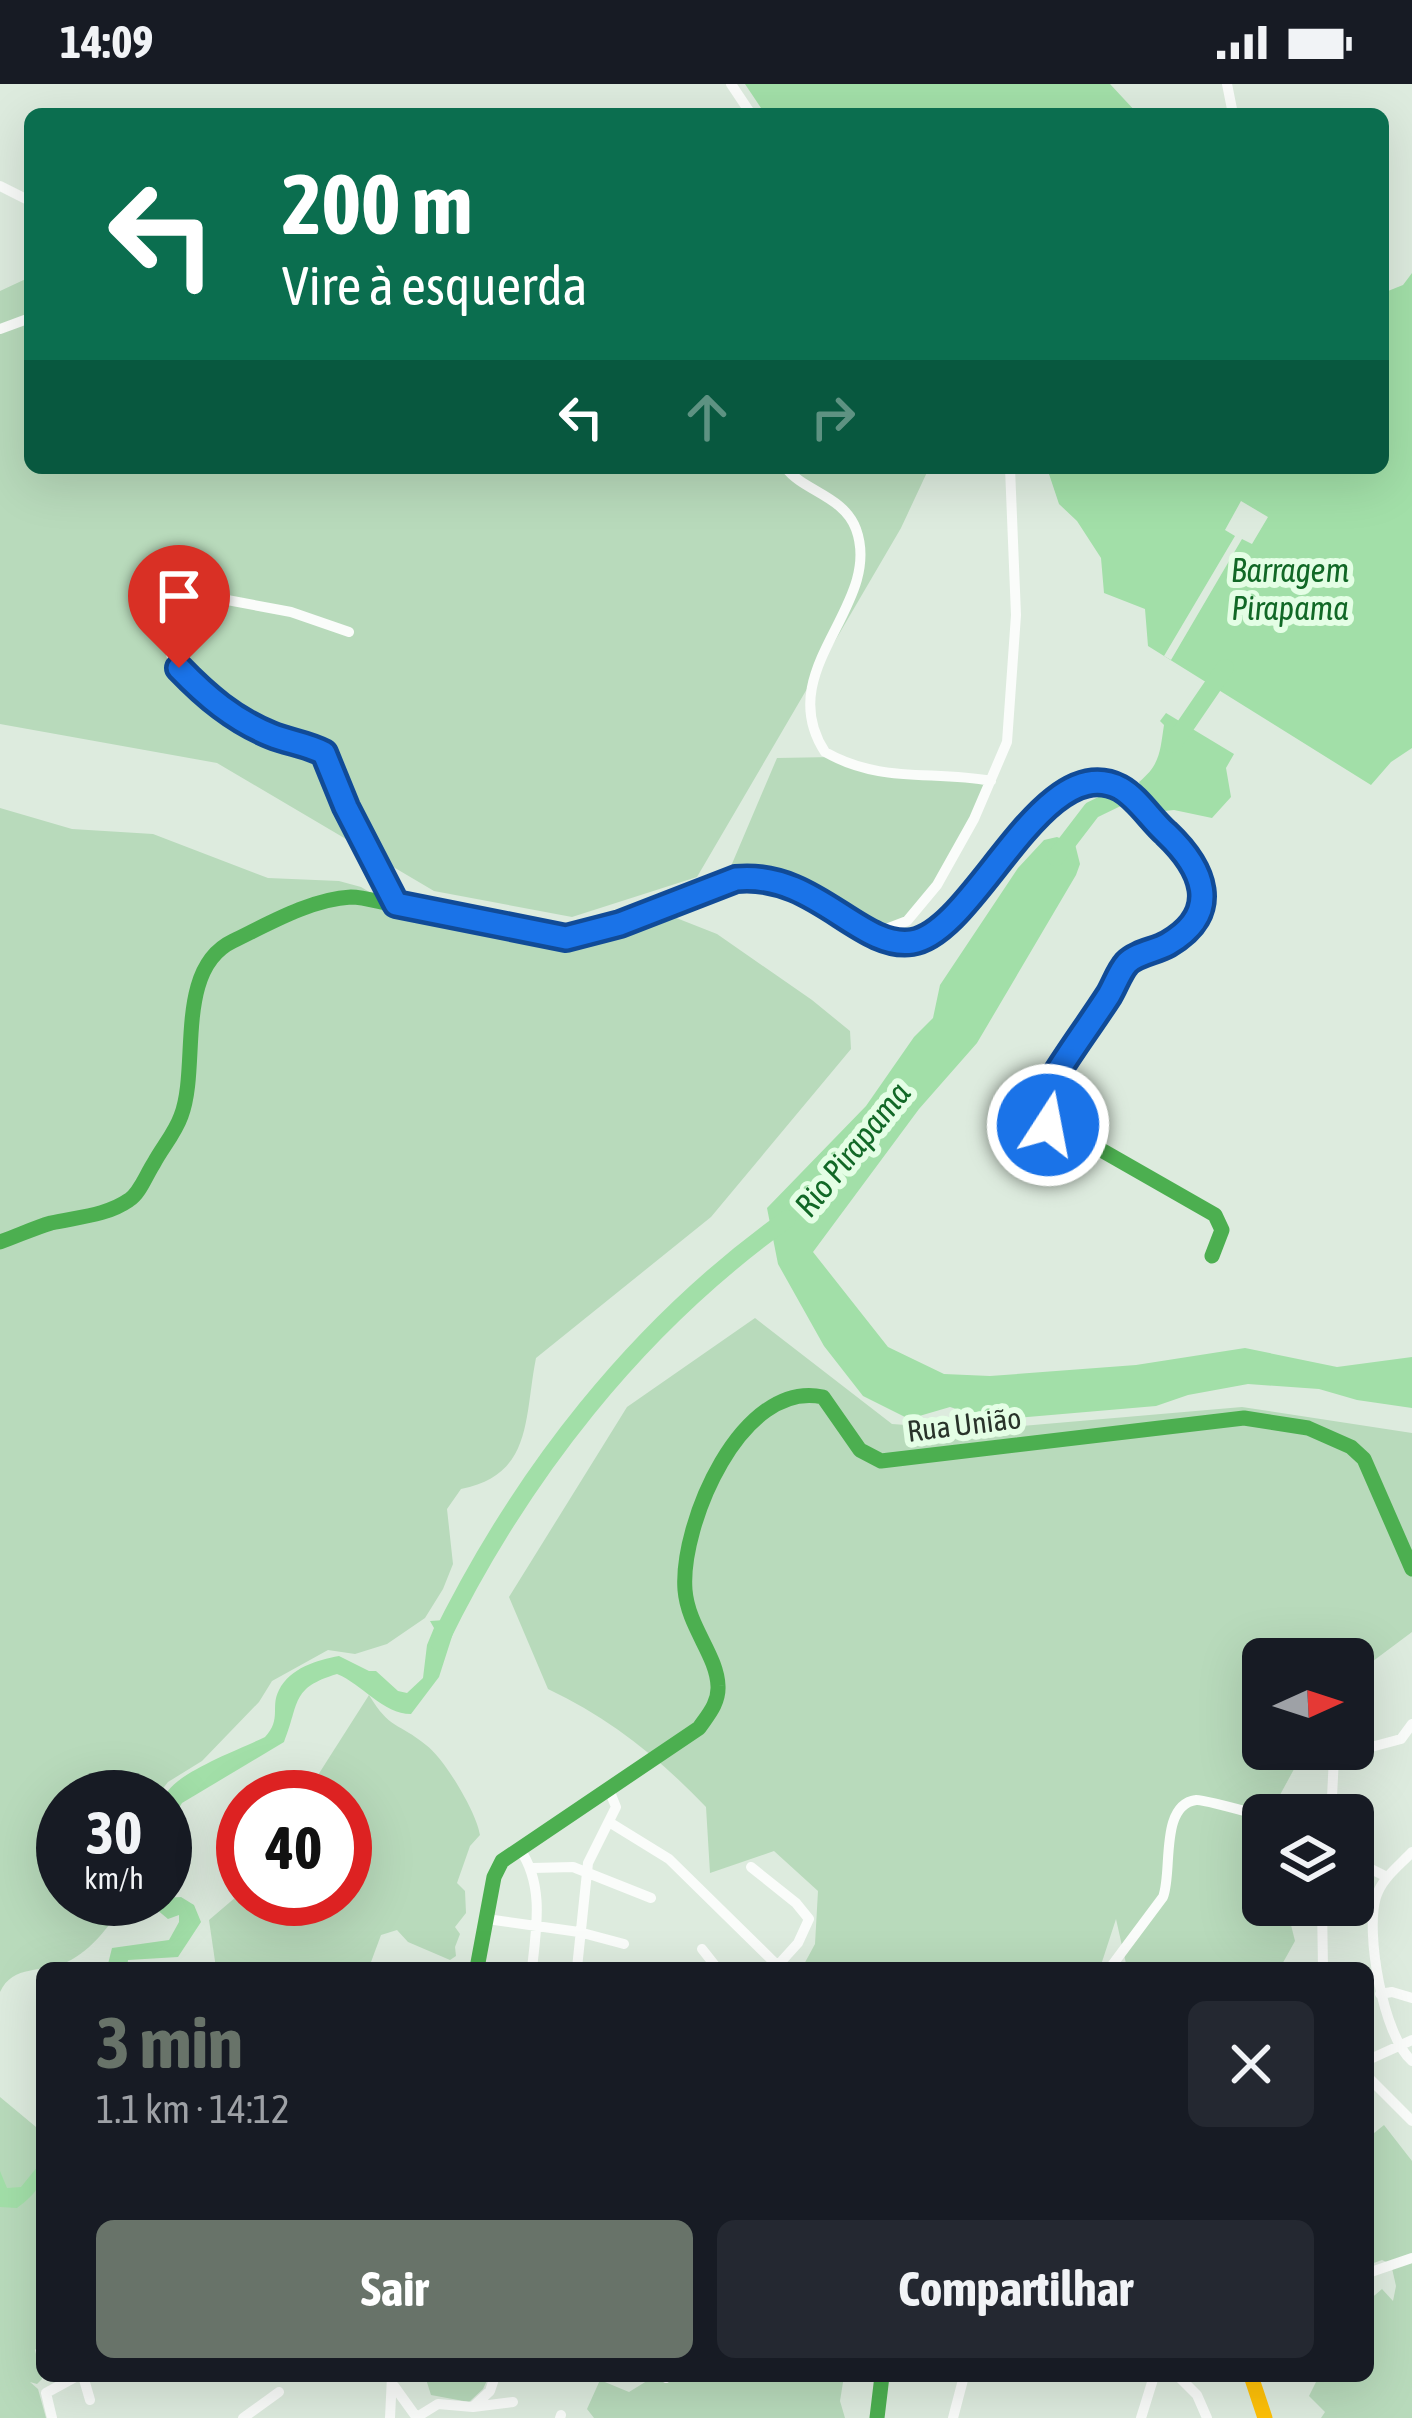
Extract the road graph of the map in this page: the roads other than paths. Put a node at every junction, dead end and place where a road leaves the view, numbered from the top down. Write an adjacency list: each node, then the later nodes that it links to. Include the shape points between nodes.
1 (790, 474): 4 (street, via 823,491 855,524 861,556 808,710 825,752 879,774)
2 (1010, 474): 4 (street, via 1016,615 1007,742)
3 (349, 632): 5 (street, via 190,593 171,611 170,650 207,698 273,736 324,753)
4 (991, 781): 6 (street, via 937,885 907,921)
5 (396, 904): 6 (street, via 566,938 736,879 763,878 821,899); 7 (street, via 353,897 311,906 226,944 197,988 182,1115 133,1198)
6 (873, 934): 8 (street, via 910,942 935,931 1034,819 1076,786 1103,784 1131,796 1198,869 1202,899 1187,931 1126,965 1048,1087 1044,1110 1054,1131 1215,1215 1222,1230)
7 (0, 1242)
8 (1211, 1256)
9 (1412, 1569): 11 (street, Rua União, via 1364,1459 1296,1424 1182,1423 881,1461 860,1450 823,1397 806,1395 743,1434 694,1514 685,1553 687,1608 718,1681 708,1717)
10 (1412, 1724): 12 (street, via 1401,1739 1334,1757)
11 (608, 1787): 14 (street, via 616,1802); 15 (street)
12 (1332, 1794)
13 (1242, 1811): 35 (street, via 1198,1799 1187,1804 1171,1825 1163,1897)
14 (609, 1822): 20 (street); 33 (street, via 669,1858)
15 (518, 1848): 18 (street); 23 (street, via 498,1867)
16 (1412, 1852): 21 (street)
17 (751, 1867): 34 (street, via 809,1919)
18 (532, 1868): 20 (street); 25 (street)
19 (1374, 1870): 21 (street)
20 (587, 1871): 22 (street); 26 (street)
21 (1387, 1877): 37 (street, via 1374,1904)
22 (651, 1898)
23 (487, 1919): 25 (street); 29 (street)
24 (1322, 1926): 36 (street)
25 (536, 1927): 26 (street); 30 (street)
26 (579, 1932): 27 (street); 31 (street)
27 (624, 1944)
28 (702, 1949): 32 (street)
29 (479, 1962)
30 (533, 1962)
31 (577, 1962)
32 (712, 1962)
33 (776, 1962)
34 (783, 1962)
35 (1114, 1962)
36 (1323, 1962)
37 (1380, 1994): 38 (street); 40 (street)
38 (1412, 1998)
39 (1412, 2040): 40 (street)
40 (1398, 2047): 41 (street); 42 (street)
41 (1374, 2057)
42 (1412, 2061)
43 (1374, 2083): 44 (street)
44 (1412, 2121)
45 (1412, 2258): 46 (street)
46 (1374, 2271)
47 (67, 2382): 61 (street, via 46,2392)
48 (82, 2382): 58 (street)
49 (393, 2382): 63 (street)
50 (394, 2382): 64 (street)
51 (493, 2382): 60 (street)
52 (881, 2382): 65 (street)
53 (962, 2382): 66 (street)
54 (1152, 2382): 67 (street)
55 (1184, 2382): 68 (street)
56 (1253, 2382): 69 (street)
57 (279, 2392): 62 (street)
58 (90, 2400)
59 (513, 2402): 60 (street)
60 (472, 2407): 64 (street, via 438,2404)
61 (52, 2418)
62 (243, 2418)
63 (390, 2418)
64 (417, 2418)
65 (877, 2418)
66 (953, 2418)
67 (1141, 2418)
68 (1207, 2418)
69 (1265, 2418)

